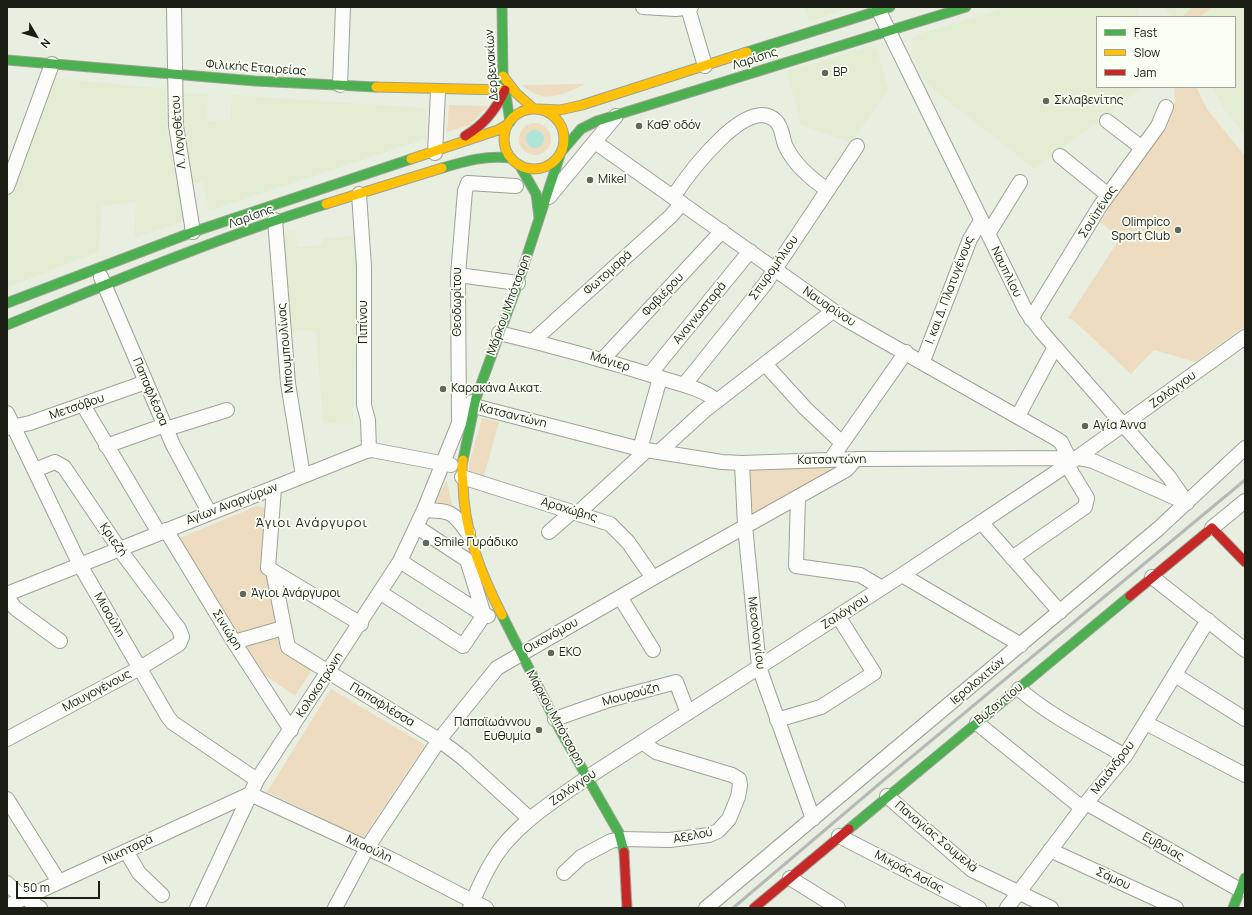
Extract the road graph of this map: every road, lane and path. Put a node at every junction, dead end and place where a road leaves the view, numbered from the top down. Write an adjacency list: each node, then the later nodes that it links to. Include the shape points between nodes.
1 (174, 7): 12 (street, Λ. Λογοθέτου)
2 (343, 7): 14 (street)
3 (502, 7): 13 (main road, Δερβενακίων)
4 (642, 7): 6 (street)
5 (966, 7): 8 (main road, Λαρίσης)
6 (690, 8): 11 (street)
7 (882, 8): 8 (street, Ναυπλίου); 11 (main road, Λαρίσης)
8 (888, 30): 19 (main road, Λαρίσης); 40 (street, Ναυπλίου)
9 (7, 60): 10 (main road, Φιλικής Εταιρείας)
10 (52, 64): 12 (main road, Φιλικής Εταιρείας); 32 (street)
11 (705, 66): 18 (main road, Λαρίσης, via 570,108)
12 (176, 75): 14 (main road, Φιλικής Εταιρείας); 42 (street, Λ. Λογοθέτου, via 176,126)
13 (503, 76): 16 (main road, Δερβενακίων); 18 (main road, via 514,90)
14 (340, 85): 15 (main road, Φιλικής Εταιρείας)
15 (438, 90): 16 (main road, Φιλικής Εταιρείας); 25 (street)
16 (504, 90): 21 (main road, Δερβενακίων); 25 (main road, via 495,110 483,124)
17 (1166, 107): 24 (street, Σουϊπένας, via 1160,122)
18 (536, 109): 21 (main road, via 522,112); 26 (main road, via 550,113 560,122 565,138)
19 (618, 114): 22 (street); 26 (main road, Λαρίσης, via 585,126)
20 (1107, 120): 24 (street)
21 (509, 123): 25 (main road, Λαρίσης, via 493,132); 28 (main road, via 504,142)
22 (595, 142): 36 (street); 37 (street, Ναυαρίνου)
23 (857, 146): 33 (street, Σπυρομήλιου)
24 (1142, 148): 35 (street, Σουϊπένας)
25 (435, 153): 42 (main road, Λαρίσης)
26 (561, 153): 29 (main road, via 555,162 544,168 531,169); 36 (main road, Μάρκου Μπότσαρη)
27 (1060, 156): 35 (street)
28 (511, 158): 29 (main road); 34 (main road, Λαρίσης, via 493,156 474,159)
29 (520, 166): 39 (main road, via 536,194)
30 (1020, 182): 43 (street)
31 (516, 186): 47 (street, Θεοδωρίτου, via 468,183 465,191)
32 (7, 187)
33 (828, 190): 37 (street, Φωτομαρά, via 811,178 796,161 786,146 776,121 760,114 749,117 708,151); 46 (street, Σπυρομήλιου)
34 (359, 194): 38 (main road, Λαρίσης); 79 (street, Πιπίνου, via 364,267 364,405 368,420)
35 (1108, 195): 52 (street, Σουϊπένας)
36 (546, 200): 39 (main road, Μάρκου Μπότσαρη)
37 (677, 200): 41 (street, Ναυαρίνου); 56 (street, Φωτομαρά, via 671,216)
38 (275, 220): 49 (main road, Λαρίσης); 88 (street, Μπουμπουλίνας, via 288,383)
39 (539, 220): 48 (main road, Μάρκου Μπότσαρη)
40 (981, 221): 43 (street, Ναυπλίου); 60 (street, Ι. και Δ. Πλατυγένους, via 970,239)
41 (722, 231): 44 (street, Ναυαρίνου); 59 (street, Φαβιέρου)
42 (193, 232): 45 (main road, Λαρίσης)
43 (988, 234): 52 (street, Ναυπλίου)
44 (750, 251): 46 (street, Ναυαρίνου); 62 (street, Αναγνωσταρά)
45 (97, 268): 49 (street, Παπαφλέσσα); 50 (main road, Λαρίσης)
46 (775, 269): 51 (street, Ναυαρίνου); 64 (street, Σπυρομήλιου)
47 (458, 276): 48 (street); 72 (street, Θεοδωρίτου)
48 (518, 283): 54 (main road, Μάρκου Μπότσαρη)
49 (104, 285): 53 (main road, Λαρίσης); 63 (street, Παπαφλέσσα)
50 (7, 304)
51 (833, 311): 58 (street, Ναυαρίνου); 61 (street)
52 (1031, 319): 57 (street, Ναυπλίου)
53 (7, 325)
54 (499, 333): 56 (street, Μάγιερ); 65 (main road, Μάρκου Μπότσαρη)
55 (1245, 337): 73 (street, Ζαλόγγου)
56 (533, 341): 59 (street, Μάγιερ)
57 (1055, 347): 71 (street); 73 (street, Ναυπλίου)
58 (906, 352): 60 (street, Ναυαρίνου); 76 (street)
59 (603, 359): 62 (street, Μάγιερ)
60 (923, 361): 71 (street, Ναυαρίνου)
61 (766, 364): 66 (street); 76 (street, via 805,408)
62 (655, 376): 64 (street, Μάγιερ); 80 (street, Αναγνωσταρά)
63 (146, 382): 67 (street, Μετσόβου); 74 (street, Παπαφλέσσα)
64 (684, 385): 66 (street, Μάγιερ)
65 (479, 389): 68 (main road, Μάρκου Μπότσαρη); 72 (street, Μάρκου Μπότσαρη)
66 (717, 401): 80 (street, via 684,428)
67 (82, 405): 75 (street, Μετσόβου); 77 (street, Σινιώρη)
68 (474, 406): 80 (street, Κατσαντώνη); 87 (main road, Μάρκου Μπότσαρη)
69 (227, 410): 74 (street)
70 (7, 413): 75 (street, Μιαούλη)
71 (1018, 416): 83 (street, Ναυαρίνου, via 1061,442)
72 (459, 423): 85 (street, Μάρκου Μπότσαρη)
73 (1124, 426): 83 (street, Ζαλόγγου); 92 (street, Ναυπλίου)
74 (165, 427): 77 (street); 94 (street, Παπαφλέσσα)
75 (10, 428): 86 (street, Μιαούλη)
76 (842, 443): 81 (street)
77 (106, 446): 100 (street, Σινιώρη)
78 (1245, 448): 92 (street, Ιερολοχιτών)
79 (369, 450): 85 (street); 88 (street, Αγίων Αναργύρων)
80 (649, 450): 84 (street, Κατσαντώνη); 95 (street)
81 (831, 459): 82 (street, Κατσαντώνη); 84 (street, Κατσαντώνη)
82 (856, 459): 83 (street, Κατσαντώνη); 90 (street, Οικονόμου, via 846,470)
83 (1071, 460): 92 (street, Κατσαντώνη, via 1098,464); 96 (street, Ζαλόγγου); 104 (street, Ναυαρίνου, via 1087,498 1085,507)
84 (742, 463): 97 (street, Μεσολογγίου)
85 (443, 464): 87 (street); 93 (street, Κολοκοτρώνη)
86 (35, 470): 103 (street, Κριεζή, via 55,462 62,464); 107 (street, Μιαούλη)
87 (462, 472): 95 (street, Αραχώβης); 102 (main road, Μάρκου Μπότσαρη)
88 (304, 476): 89 (street, Αγίων Αναργύρων)
89 (274, 488): 94 (street, Αγίων Αναργύρων); 108 (street, Παπαφλέσσα)
90 (798, 497): 97 (street, Οικονόμου); 112 (street, via 796,566 860,575)
91 (1245, 500): 99 (street, Βυζαντίου)
92 (1187, 503): 117 (street, Ιερολοχιτών)
93 (424, 510): 98 (street, Κολοκοτρώνη); 102 (street, via 449,512)
94 (210, 512): 100 (street, Αγίων Αναργύρων)
95 (575, 512): 101 (street); 111 (street, Αραχώβης, via 610,524 628,542)
96 (981, 522): 104 (street); 109 (street, Ζαλόγγου)
97 (745, 526): 111 (street, Οικονόμου); 131 (street, Μεσολογγίου)
98 (417, 527): 105 (street, Κολοκοτρώνη); 118 (street, via 467,560)
99 (1212, 528): 106 (main road); 110 (main road, Βυζαντίου)
100 (163, 532): 103 (street, Αγίων Αναργύρων); 126 (street, Σινιώρη)
101 (549, 532)
102 (469, 533): 122 (main road, Μάρκου Μπότσαρη, via 483,577)
103 (120, 550): 107 (street, Αγίων Αναργύρων); 124 (street, Κριεζή, via 179,629)
104 (1012, 558): 117 (street)
105 (400, 561): 113 (street, Κολοκοτρώνη); 118 (street)
106 (1245, 562)
107 (80, 565): 114 (street, Αγίων Αναργύρων); 132 (street, Μιαούλη)
108 (270, 570): 121 (street); 123 (street, Παπαφλέσσα)
109 (902, 575): 112 (street, Ζαλόγγου); 127 (street)
110 (1152, 577): 120 (street); 135 (main road, Βυζαντίου)
111 (652, 578): 116 (street, Οικονόμου)
112 (882, 588): 119 (street, Ζαλόγγου)
113 (381, 593): 118 (street, via 463,646); 121 (street, Κολοκοτρώνη)
114 (7, 594)
115 (7, 597): 125 (street, via 15,608)
116 (620, 597): 128 (street); 130 (street, Οικονόμου)
117 (1060, 612): 127 (street, Ιερολοχιτών)
118 (484, 615): 122 (street)
119 (838, 616): 131 (street, Ζαλόγγου); 139 (street, via 874,673 821,707)
120 (1208, 620): 129 (street); 134 (street, Μαιάνδρου)
121 (360, 624): 133 (street, Κολοκοτρώνη)
122 (506, 624): 130 (main road, Μάρκου Μπότσαρη)
123 (283, 628): 126 (street); 133 (street, Παπαφλέσσα, via 288,647)
124 (182, 637): 132 (street, Μαυγογένους, via 179,644)
125 (60, 641)
126 (234, 642): 142 (street, Σινιώρη)
127 (1021, 645): 155 (street, Ιερολοχιτών)
128 (653, 650)
129 (1245, 650)
130 (520, 653): 137 (main road, Μάρκου Μπότσαρη); 144 (street, Οικονόμου, via 492,673)
131 (759, 667): 136 (street, Ζαλόγγου); 139 (street, Μεσολογγίου)
132 (140, 668): 143 (street, Μαυγογένους); 149 (street, Μιαούλη, via 165,714 173,723)
133 (327, 673): 142 (street, Κολοκοτρώνη); 144 (street, Παπαφλέσσα)
134 (1175, 675): 138 (street); 141 (street, Μαιάνδρου)
135 (1018, 689): 140 (main road, Βυζαντίου); 146 (street, via 1059,718)
136 (688, 713): 137 (street, Μουρούζη, via 676,682 609,700); 145 (street, Ζαλόγγου)
137 (555, 719): 148 (main road, Μάρκου Μπότσαρη)
138 (1245, 719)
139 (777, 720): 155 (street, Μεσολογγίου)
140 (977, 723): 151 (main road, Βυζαντίου); 153 (street, Ευβοίας)
141 (1146, 723): 146 (street, Μαιάνδρου); 147 (street)
142 (291, 730): 149 (street, Κολοκοτρώνη)
143 (7, 739)
144 (439, 740): 154 (street, Παπαφλέσσα, via 463,758); 158 (street, Οικονόμου)
145 (642, 742): 148 (street, Ζαλόγγου); 157 (street, Αξελού, via 656,752 735,776 740,783 740,793 729,819 715,833 670,840)
146 (1125, 756): 153 (street, Μαιάνδρου)
147 (1245, 776)
148 (588, 777): 154 (street, Ζαλόγγου); 157 (main road, Μάρκου Μπότσαρη)
149 (258, 780): 150 (street, Κολοκοτρώνη)
150 (250, 794): 158 (street, Μιαούλη); 160 (street, Νικηταρά); 172 (street, Κολοκοτρώνη)
151 (887, 796): 156 (main road, Βυζαντίου); 166 (street, Παναγίας Σουμελά, via 972,870)
152 (7, 799): 164 (street)
153 (1084, 806): 159 (street, Μαιάνδρου); 165 (street, Ευβοίας)
154 (530, 819): 169 (street, Ζαλόγγου, via 500,850 488,868)
155 (814, 819): 176 (street, Ιερολοχιτών)
156 (839, 836): 162 (main road, Βυζαντίου); 179 (street, Μικράς Ασίας)
157 (621, 839): 161 (street, Αξελού, via 594,849); 175 (main road, Μάρκου Μπότσαρη, via 625,859)
158 (367, 848): 169 (street, Μιαούλη); 173 (street, Οικονόμου)
159 (1050, 850): 166 (street, Μαιάνδρου); 182 (street, Σάμου)
160 (126, 851): 164 (street, Νικηταρά); 167 (street, via 139,873)
161 (564, 873)
162 (790, 878): 177 (main road, Βυζαντίου); 178 (street)
163 (7, 882): 168 (street, via 18,895)
164 (59, 882): 168 (street, Νικηταρά)
165 (1243, 884): 183 (main road)
166 (1018, 892): 180 (street, Μαιάνδρου); 181 (street, Παναγίας Σουμελά)
167 (162, 895)
168 (26, 897): 170 (street, Νικηταρά); 171 (street)
169 (472, 905): 174 (street, Μιαούλη)
170 (7, 906)
171 (40, 908)
172 (197, 908)
173 (335, 908)
174 (486, 908)
175 (627, 908)
176 (706, 908)
177 (754, 908)
178 (838, 908)
179 (979, 908)
180 (1007, 908)
181 (1051, 908)
182 (1176, 908)
183 (1233, 908)

